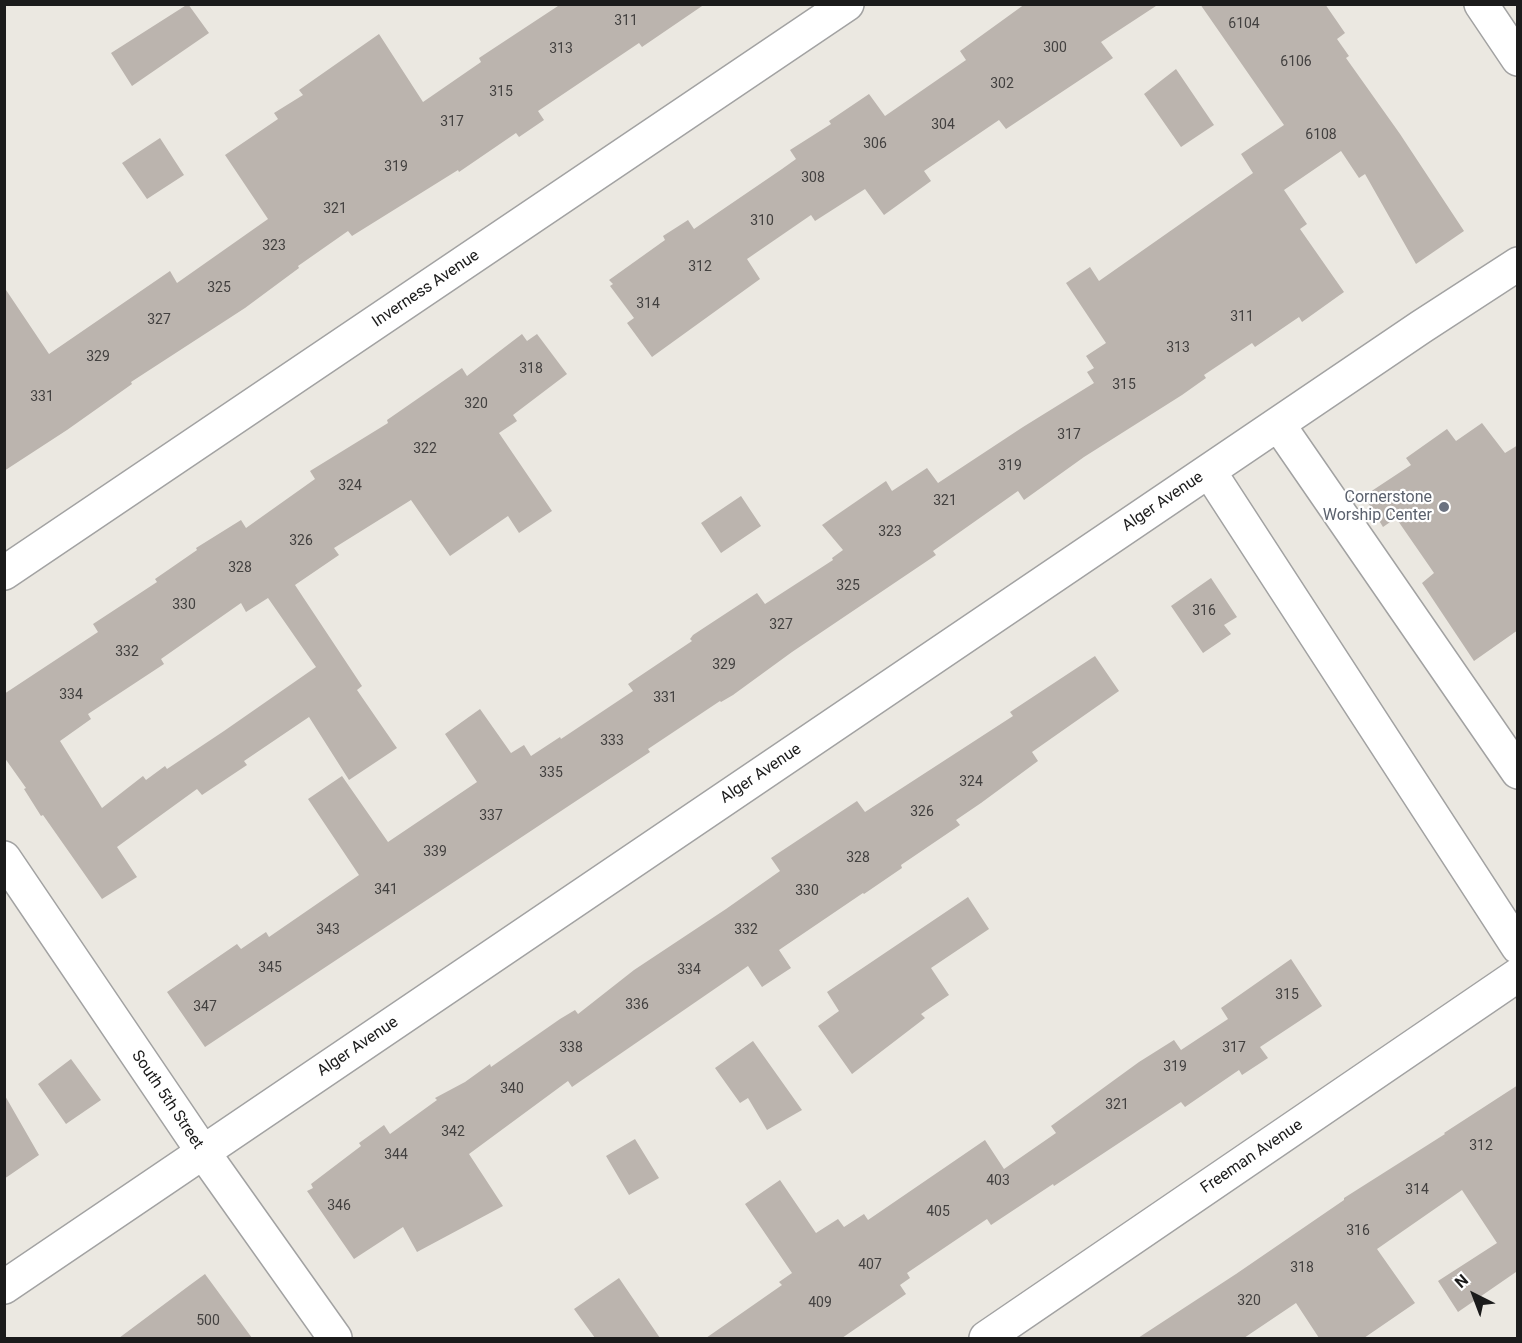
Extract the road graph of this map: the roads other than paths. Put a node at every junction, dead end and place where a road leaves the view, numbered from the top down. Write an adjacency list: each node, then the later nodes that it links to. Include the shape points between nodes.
1 (847, 4): 7 (street, Inverness Avenue)
2 (1481, 4): 3 (street)
3 (1518, 59)
4 (1518, 264): 5 (street, Alger Avenue)
5 (1278, 424): 6 (street, Alger Avenue); 8 (street)
6 (1209, 471): 10 (street); 12 (street, Alger Avenue)
7 (4, 573)
8 (1518, 772)
9 (4, 858): 12 (street, South 5th Street)
10 (1518, 947)
11 (1518, 975): 15 (street, Freeman Avenue)
12 (203, 1152): 13 (street, Alger Avenue); 14 (street, South 5th Street)
13 (4, 1287)
14 (335, 1338)
15 (986, 1338)

